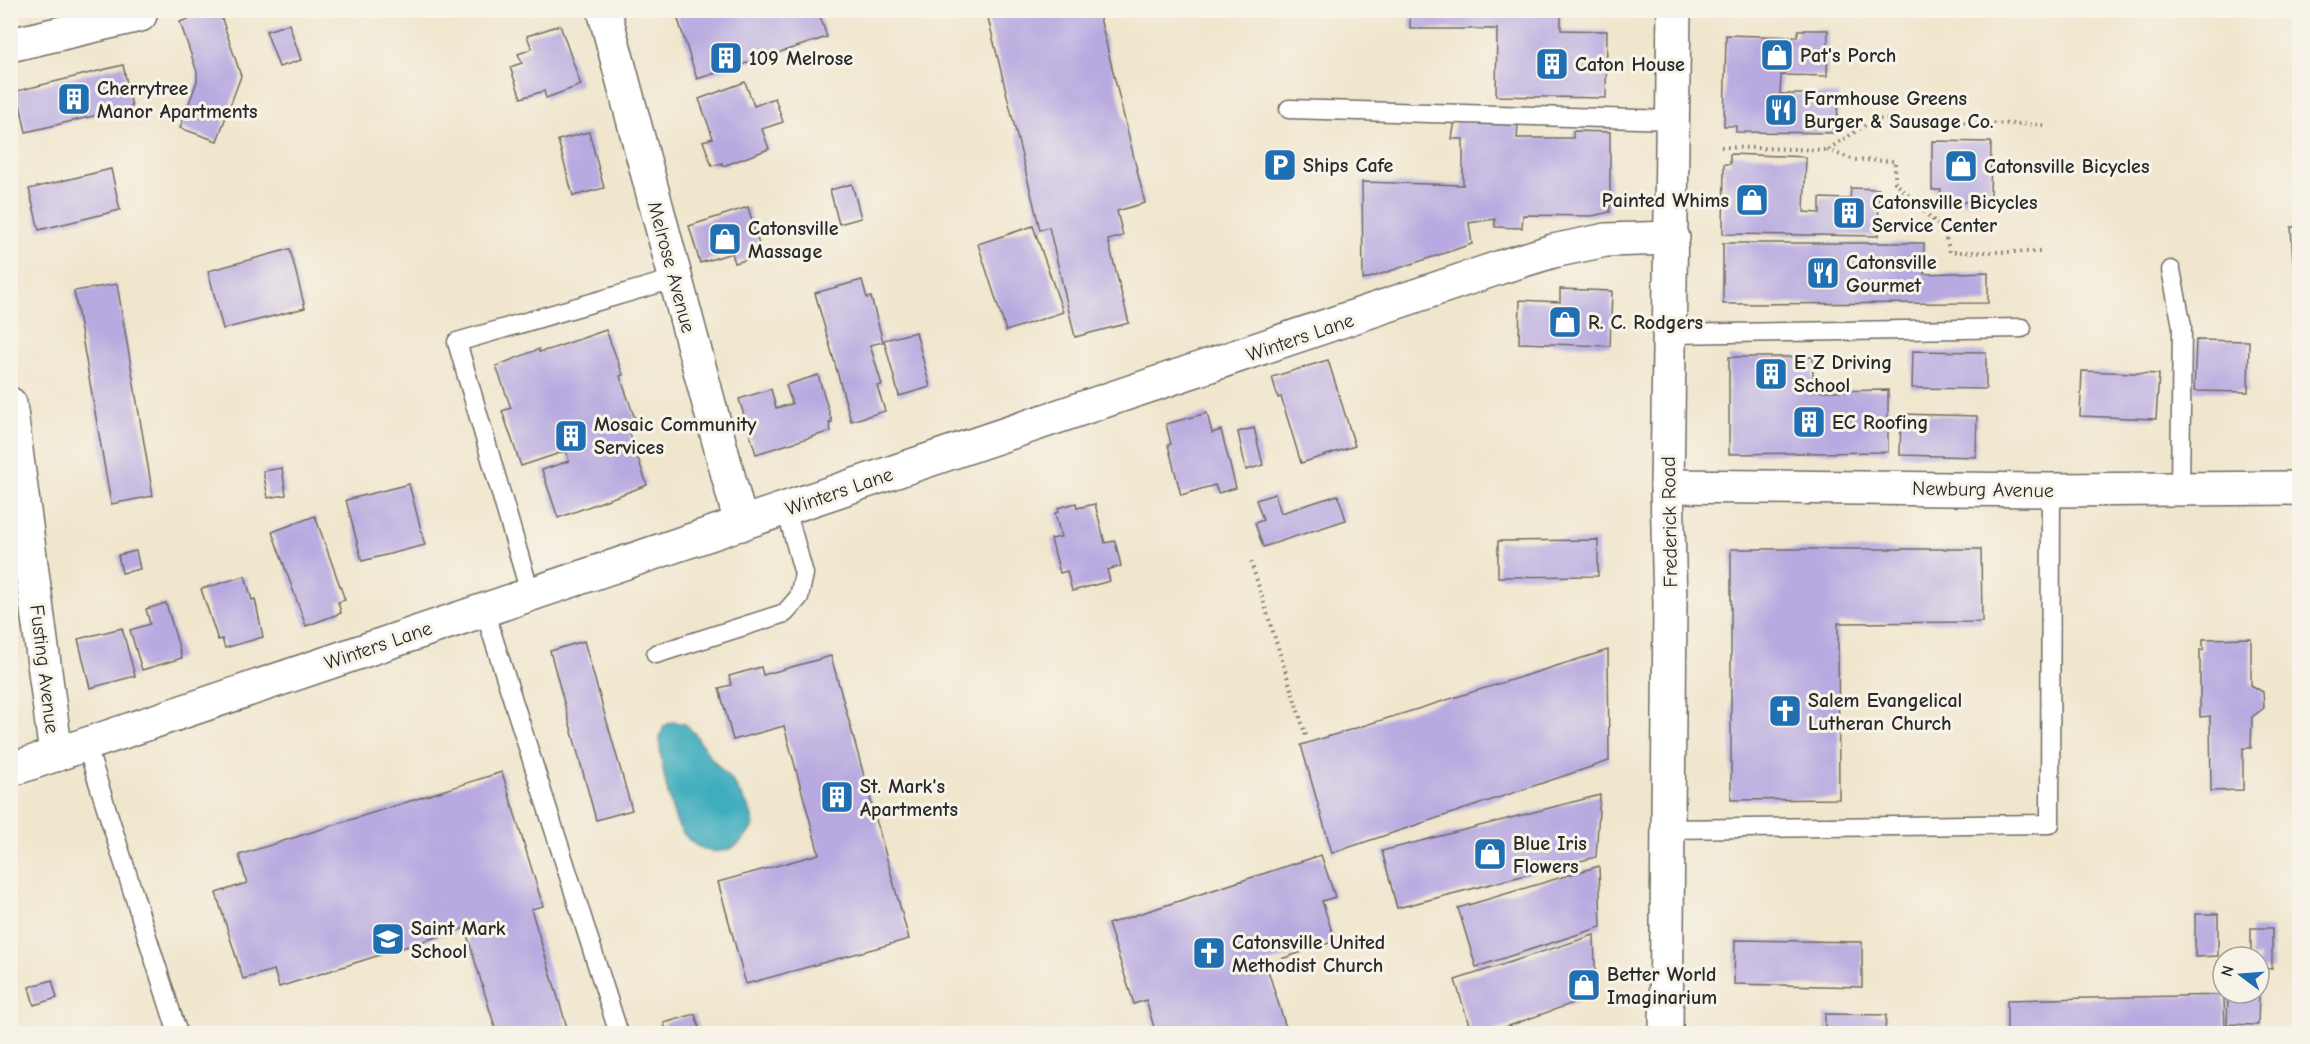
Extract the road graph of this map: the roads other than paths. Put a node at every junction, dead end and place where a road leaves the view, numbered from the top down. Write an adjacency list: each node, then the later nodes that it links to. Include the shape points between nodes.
1 (604, 10): 9 (street, Melrose Avenue)
2 (1674, 10): 6 (street, Frederick Road)
3 (140, 15): 4 (street)
4 (10, 45)
5 (1288, 109): 6 (lane)
6 (1673, 120): 7 (street, Frederick Road)
7 (1673, 238): 11 (street, Frederick Road); 17 (street, Winters Lane, via 1606,240 1553,251)
8 (2171, 270): 15 (lane, via 2182,326)
9 (674, 279): 18 (street, Melrose Avenue); 19 (lane, via 457,342)
10 (2022, 328): 11 (lane)
11 (1671, 334): 13 (street, Frederick Road)
12 (10, 404): 23 (street, Fusting Avenue)
13 (1667, 486): 16 (street, Newburg Avenue); 25 (street, Frederick Road)
14 (2300, 488): 15 (street, Newburg Avenue)
15 (2180, 489): 16 (street, Newburg Avenue)
16 (2051, 490): 25 (lane, via 2050,824)
17 (786, 509): 18 (street, Winters Lane); 21 (lane, via 804,574 799,597 785,613)
18 (741, 524): 19 (street, Winters Lane)
19 (530, 593): 20 (street, Winters Lane)
20 (484, 609): 22 (street, Winters Lane); 27 (lane)
21 (656, 654)
22 (86, 744): 23 (street, Winters Lane); 26 (lane)
23 (56, 755): 24 (street, Winters Lane)
24 (10, 770)
25 (1668, 829): 28 (street, Frederick Road)
26 (178, 1034)
27 (620, 1034)
28 (1666, 1034)

